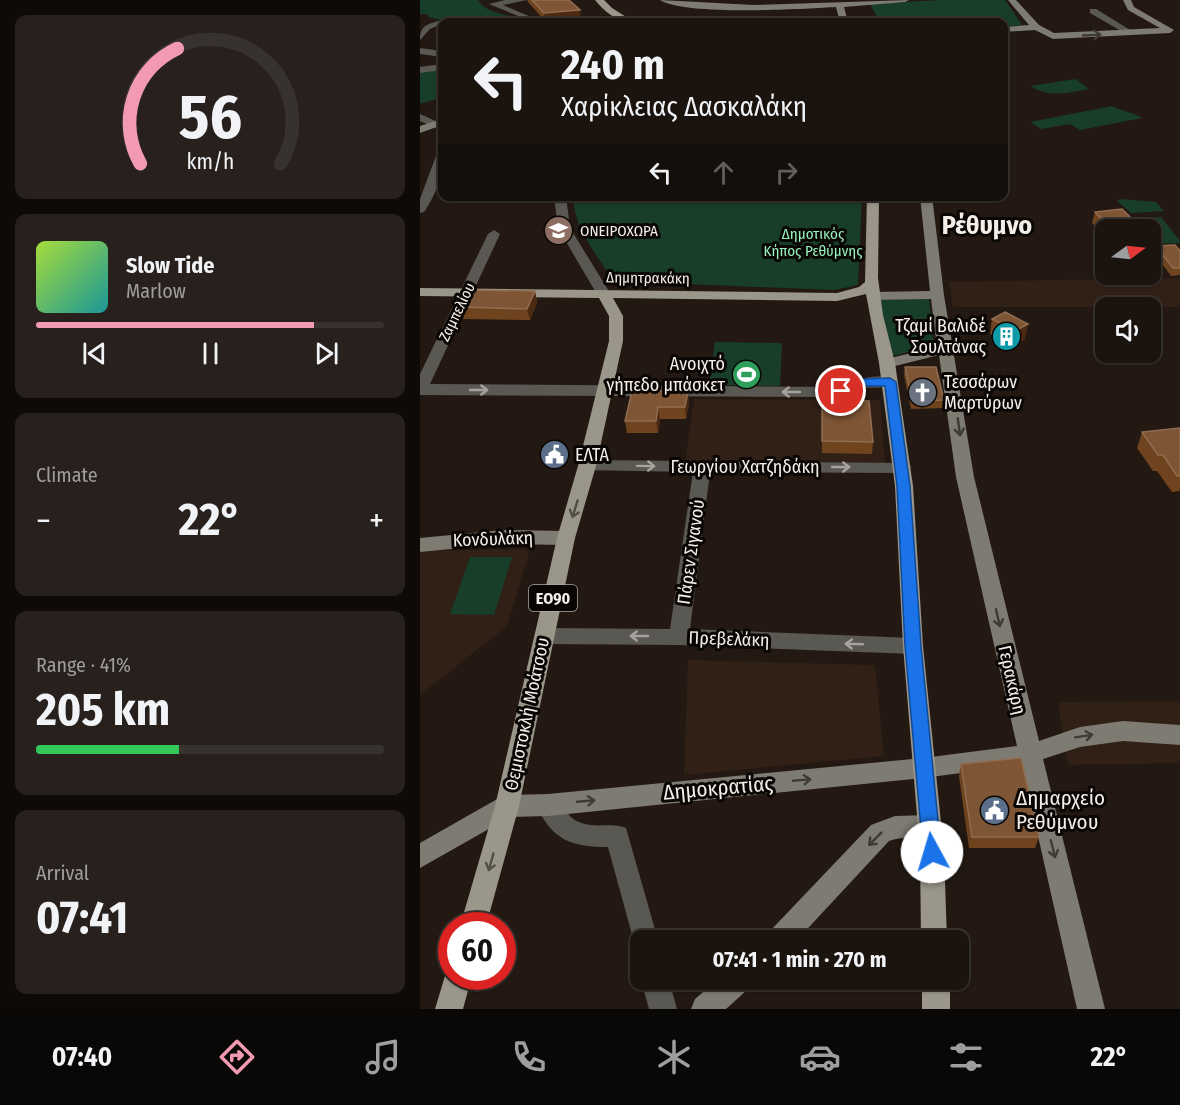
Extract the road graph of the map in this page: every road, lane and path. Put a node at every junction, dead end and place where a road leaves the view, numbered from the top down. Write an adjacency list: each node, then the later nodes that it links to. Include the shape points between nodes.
1 (484, 0): 8 (street)
2 (523, 0): 8 (street)
3 (599, 0): 12 (main road)
4 (664, 0): 9 (street, via 725,8)
5 (905, 0): 9 (street)
6 (1012, 0): 16 (street)
7 (1127, 0): 18 (street, via 1131,8)
8 (493, 4): 11 (street)
9 (837, 4): 13 (street); 14 (street)
10 (1093, 11): 19 (street)
11 (529, 18)
12 (623, 18)
13 (838, 18)
14 (842, 18)
15 (438, 24): 21 (street, via 427,27)
16 (1036, 27): 17 (street); 19 (street, one-way to 19, via 1053,36)
17 (1008, 29)
18 (1170, 30): 19 (street); 20 (street)
19 (1131, 33)
20 (1180, 34)
21 (420, 37)
22 (420, 51): 23 (street)
23 (438, 53)
24 (438, 68): 25 (street)
25 (420, 70)
26 (420, 117): 27 (street)
27 (438, 124)
28 (438, 124): 29 (street)
29 (420, 130)
30 (438, 165): 31 (street)
31 (424, 196): 35 (street)
32 (561, 201): 40 (street, via 564,228)
33 (873, 201): 37 (main road)
34 (927, 201): 41 (street)
35 (420, 209)
36 (494, 234): 39 (street, Ζαμπελίου)
37 (873, 290): 41 (street); 42 (main road, Δημητρακάκη); 43 (main road)
38 (420, 292): 39 (main road, Δημητρακάκη)
39 (466, 293): 40 (main road, Δημητρακάκη); 46 (street, Ζαμπελίου)
40 (603, 293): 42 (main road, Δημητρακάκη); 47 (main road, Θεμιστοκλή Μοάτσου / ΕΟ90, via 616,316 616,341)
41 (937, 295): 44 (street)
42 (837, 297): 43 (main road, via 851,300)
43 (876, 315): 45 (main road)
44 (946, 349): 45 (street); 57 (street, Γερακάρη, one-way to 57, via 965,477)
45 (889, 372): 47 (street, one-way to 47, via 833,392); 50 (main road)
46 (420, 390): 47 (street, one-way to 47)
47 (604, 391): 48 (main road, Θεμιστοκλή Μοάτσου / ΕΟ90)
48 (587, 466): 49 (street, Γεωργίου Χατζηδάκη, one-way to 49); 51 (main road, Θεμιστοκλή Μοάτσου / ΕΟ90, one-way to 51)
49 (702, 467): 50 (street, Γεωργίου Χατζηδάκη, one-way to 50); 54 (street, Πάρεν Σιγανού)
50 (902, 467): 55 (main road)
51 (566, 537): 52 (street, Κονδυλάκη, via 503,537); 53 (main road, Θεμιστοκλή Μοάτσου / ΕΟ90)
52 (420, 545)
53 (544, 636): 54 (street, Πρεβελάκη, one-way to 53); 60 (main road, Θεμιστοκλή Μοάτσου / ΕΟ90)
54 (680, 637): 55 (street, Πρεβελάκη, one-way to 54)
55 (913, 646): 58 (main road)
56 (1180, 735): 57 (street, Δημοκρατίας, one-way to 56, via 1080,737 1123,731)
57 (1029, 753): 58 (street, Δημοκρατίας); 75 (street, Γερακάρη, one-way to 75)
58 (923, 768): 59 (street, Δημοκρατίας, one-way to 58); 61 (main road)
59 (548, 805): 60 (street, Δημοκρατίας); 64 (street, via 568,831 617,836)
60 (507, 806): 62 (street, Δημοκρατίας); 63 (main road, Θεμιστοκλή Μοάτσου / ΕΟ90, one-way to 63)
61 (929, 826): 65 (street, one-way to 65, via 895,827 880,833); 66 (main road)
62 (420, 856)
63 (477, 912)
64 (642, 930)
65 (788, 930)
66 (934, 930)
67 (454, 990): 71 (main road)
68 (658, 990): 72 (street)
69 (725, 990): 73 (street)
70 (936, 990): 74 (main road)
71 (449, 1009)
72 (663, 1009)
73 (705, 1009)
74 (936, 1009)
75 (1091, 1009)

